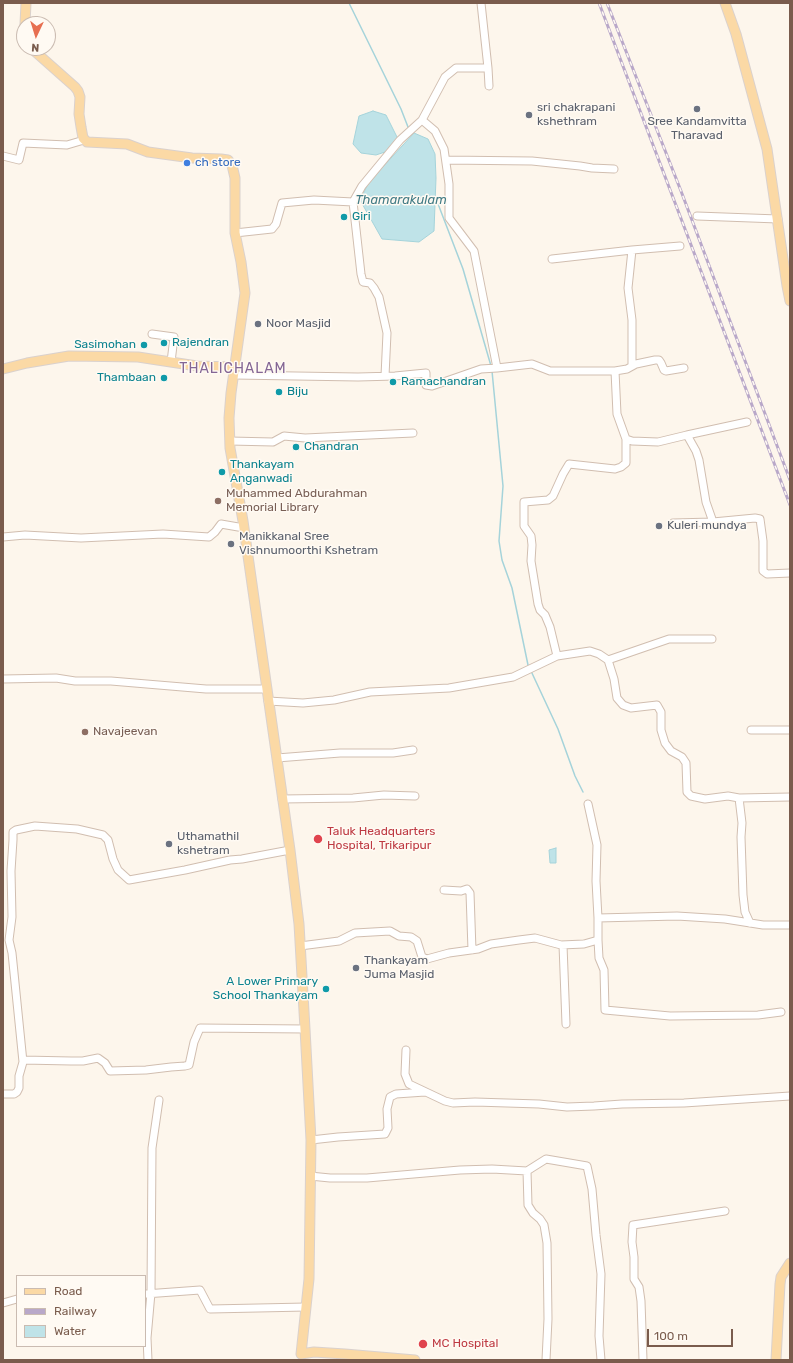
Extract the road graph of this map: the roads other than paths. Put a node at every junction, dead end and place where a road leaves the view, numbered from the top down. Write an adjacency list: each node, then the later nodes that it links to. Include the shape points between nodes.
1 (26, 3): 4 (main road)
2 (481, 3): 6 (street)
3 (725, 3): 15 (main road, via 736,34 767,149)
4 (25, 16)
5 (40, 56): 9 (main road, via 78,91)
6 (488, 68): 7 (street); 8 (street, via 456,68 445,76)
7 (489, 86)
8 (422, 120): 11 (street, via 435,131 444,149); 13 (street, via 400,140 362,186)
9 (84, 140): 10 (street, via 67,145 23,143 19,160); 16 (main road, via 127,144 162,154 228,160 235,178)
10 (3, 156)
11 (446, 160): 12 (street, via 532,161); 24 (street, via 449,218 474,251)
12 (614, 169)
13 (354, 202): 16 (street, via 314,200 282,204 272,230); 29 (street, via 361,274 364,282 374,288 378,297 387,333)
14 (697, 216): 15 (street)
15 (778, 219): 20 (main road)
16 (235, 233): 27 (main road, via 246,293)
17 (680, 246): 18 (street)
18 (632, 250): 19 (street); 23 (street, via 628,288 632,320)
19 (552, 259)
20 (790, 301)
21 (152, 334): 22 (street, via 174,337)
22 (171, 362): 26 (main road, via 138,357 69,356); 27 (main road)
23 (632, 366): 25 (street, via 659,360 666,371); 28 (street)
24 (493, 368): 28 (street, via 532,364 550,371); 29 (street, via 481,369 432,386 426,385 426,373)
25 (684, 368)
26 (3, 369)
27 (234, 371): 29 (street); 34 (main road, via 229,418)
28 (615, 372): 33 (street, via 617,414)
29 (385, 376)
30 (747, 422): 32 (street)
31 (413, 433): 34 (street, via 305,438 284,436 273,442)
32 (687, 435): 33 (street, via 658,442); 35 (street, via 699,460 706,502)
33 (626, 439): 41 (street, via 626,463 621,467 615,469 569,464 553,496 548,500 524,502 524,526 531,536 531,561 538,604 550,627)
34 (230, 441): 37 (main road)
35 (713, 522): 36 (street); 39 (street, via 760,519 763,571 767,574)
36 (673, 523)
37 (244, 528): 38 (street, via 221,524 209,537 163,534 81,538 25,534); 44 (main road)
38 (3, 537)
39 (790, 573)
40 (712, 639): 42 (street, via 669,639)
41 (557, 656): 42 (street, via 590,651); 45 (street, via 512,677 449,688 370,692 334,700 303,703)
42 (608, 660): 52 (street, via 617,698 623,705 631,708 657,705 661,712 661,730 665,743 686,763 687,792 691,796 705,799 728,796)
43 (3, 678): 44 (street, via 56,678 206,689)
44 (267, 689): 45 (main road)
45 (268, 701): 49 (main road)
46 (751, 730): 47 (street)
47 (790, 730)
48 (413, 750): 49 (street)
49 (277, 758): 53 (main road)
50 (415, 796): 53 (street)
51 (790, 797): 52 (street)
52 (739, 798): 58 (street, via 743,895 745,912)
53 (282, 799): 55 (main road)
54 (588, 804): 57 (street, via 597,845)
55 (290, 850): 62 (main road); 68 (street, via 129,880 118,870 108,840 103,835 77,829 35,826 13,832 10,940)
56 (444, 890): 63 (street, via 467,889 470,894)
57 (598, 918): 58 (street, via 677,916); 60 (street)
58 (750, 923): 59 (street)
59 (790, 925)
60 (598, 940): 61 (street); 64 (street, via 599,958 604,970 605,1010 670,1016 758,1015)
61 (563, 945): 63 (street, via 535,938 491,944); 65 (street)
62 (300, 946): 63 (street, via 334,942 355,933 380,930 411,937 417,941 422,958); 66 (main road)
63 (472, 950)
64 (781, 1012)
65 (566, 1024)
66 (305, 1029): 68 (street, via 200,1028 189,1065 185,1066 110,1071 98,1058 83,1061); 73 (main road)
67 (406, 1050): 69 (street, via 405,1074 410,1084)
68 (23, 1060): 70 (street, via 17,1092)
69 (427, 1092): 71 (street, via 453,1103 539,1104 567,1107); 73 (street, via 396,1094 390,1097 387,1109 388,1128 385,1134)
70 (3, 1094)
71 (790, 1096)
72 (160, 1100): 78 (street, via 152,1148)
73 (311, 1140): 75 (main road)
74 (527, 1171): 75 (street, via 492,1168 367,1178); 86 (street, via 528,1205 544,1225 547,1243); 87 (street, via 546,1159 587,1166 601,1274)
75 (310, 1176): 81 (main road, via 309,1279)
76 (725, 1211): 88 (street, via 632,1225 634,1279 639,1287 641,1301)
77 (790, 1263): 89 (main road, via 781,1277)
78 (148, 1294): 81 (street, via 200,1290 210,1309); 83 (street)
79 (16, 1299): 80 (street)
80 (3, 1303)
81 (306, 1307): 82 (main road)
82 (298, 1357): 84 (main road, via 314,1352)
83 (148, 1360)
84 (406, 1360): 85 (main road)
85 (415, 1360)
86 (546, 1360)
87 (601, 1360)
88 (643, 1360)
89 (776, 1360)

